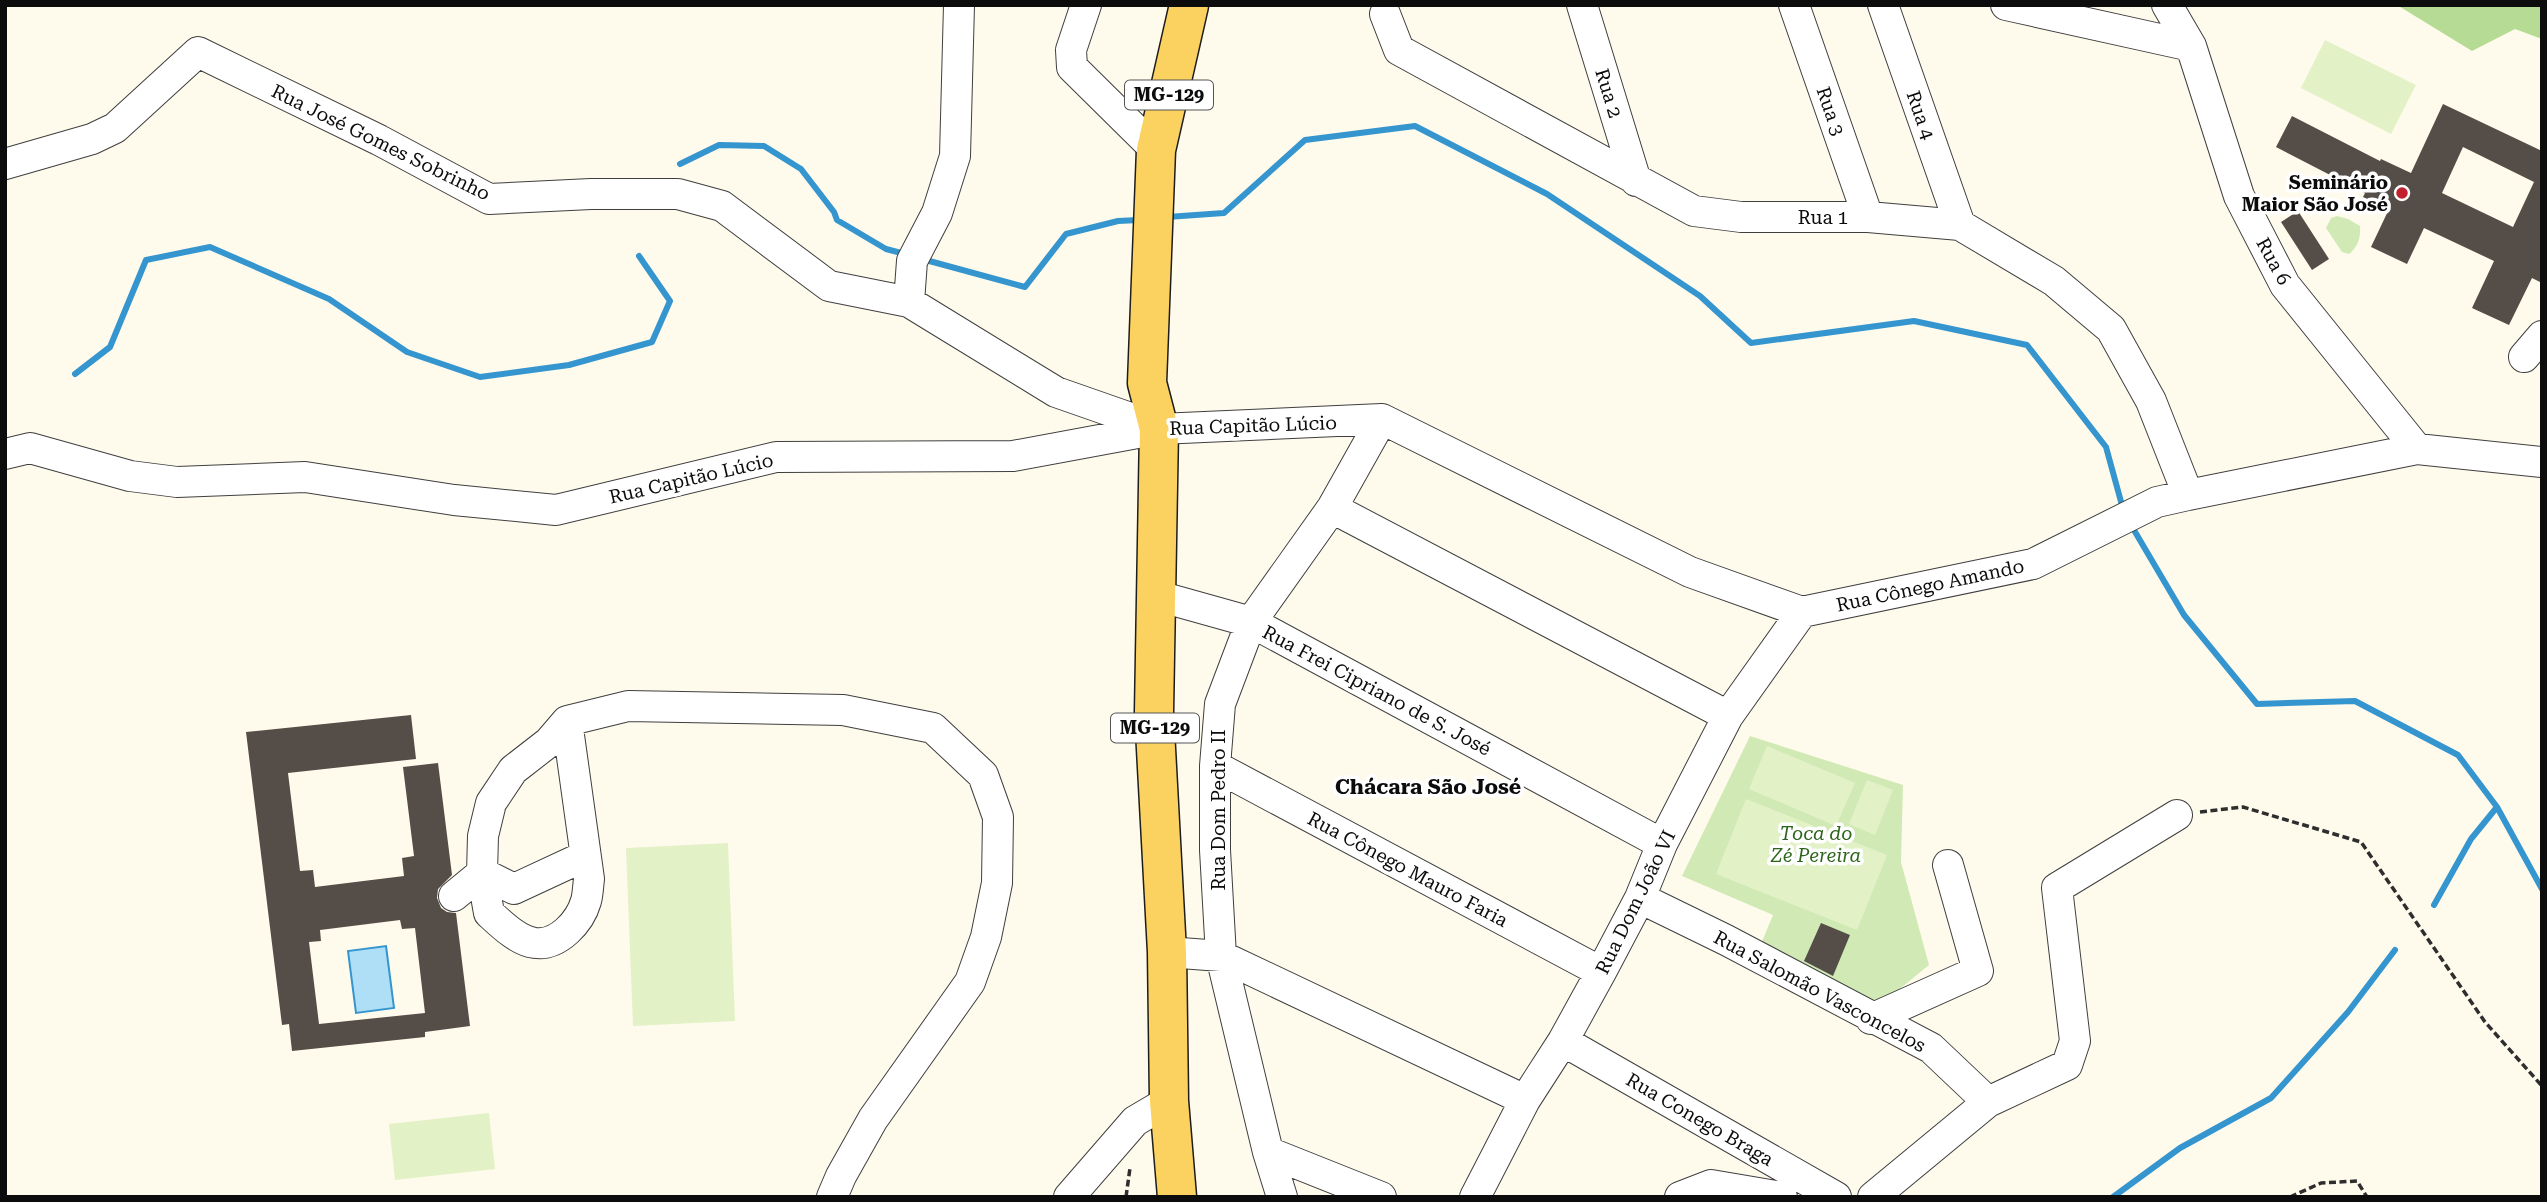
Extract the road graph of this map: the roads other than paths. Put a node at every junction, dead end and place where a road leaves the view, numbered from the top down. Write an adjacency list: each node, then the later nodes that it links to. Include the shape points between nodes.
1 (959, 5): 16 (street, via 956,156 937,213 912,261)
2 (1086, 5): 12 (street, via 1071,50 1072,67)
3 (1189, 5): 12 (main road, MG-129)
4 (1581, 5): 13 (street, Rua 2)
5 (1794, 5): 14 (street, Rua 3)
6 (1883, 5): 15 (street, Rua 4)
7 (2006, 5): 10 (street)
8 (2168, 5): 10 (street, Rua 6)
9 (1385, 14): 13 (street, Rua 1, via 1399,50)
10 (2190, 46): 20 (street, Rua 6, via 2239,196 2286,285)
11 (5, 164): 16 (street, Rua José Gomes Sobrinho, via 115,128 198,52 489,199 678,194 722,206 829,286)
12 (1156, 168): 18 (main road, MG-129, via 1147,383)
13 (1636, 181): 14 (street, Rua 1, via 1693,211 1741,217)
14 (1868, 217): 15 (street, Rua 1)
15 (1959, 225): 22 (street, Rua 1, via 2054,281 2111,329 2151,401)
16 (909, 302): 18 (street, Rua José Gomes Sobrinho, via 1056,392)
17 (1382, 419): 18 (street, Rua Capitão Lúcio); 23 (street, Rua Dom Pedro II); 25 (street, via 1690,572)
18 (1159, 429): 19 (street, Rua Capitão Lúcio, via 1013,456 776,457 556,510 305,477 177,482 130,476); 24 (main road, MG-129)
19 (13, 448)
20 (2417, 449): 21 (street, Rua Cônego Amando); 22 (street, Rua Cônego Amando)
21 (2542, 462)
22 (2188, 495): 25 (street, Rua Cônego Amando, via 2157,502 2034,564)
23 (1332, 508): 26 (street, Rua Dom Pedro II); 27 (street)
24 (1158, 596): 26 (street, Rua Frei Cipriano de S. José); 37 (main road, MG-129, via 1154,712)
25 (1802, 612): 27 (street, Rua Dom João VI)
26 (1251, 622): 29 (street, Rua Dom Pedro II, via 1220,704); 31 (street, Rua Frei Cipriano de S. José)
27 (1728, 716): 31 (street, Rua Dom João VI)
28 (567, 721): 32 (street); 34 (street, via 513,770 491,803); 46 (street, via 628,706 843,710 933,728 983,775 998,817 997,883 986,937 970,982 873,1119)
29 (1215, 766): 38 (street, Rua Dom Pedro II, via 1214,850); 39 (street, Rua Cônego Mauro Faria)
30 (2177, 815): 44 (street, via 2057,888 2075,1041 2067,1065)
31 (1662, 844): 36 (street, Rua Dom João VI)
32 (585, 856): 34 (street, via 514,888); 34 (street, via 586,902 556,940 534,943 511,932 489,913)
33 (1948, 865): 40 (street, via 1978,971)
34 (482, 873): 35 (street)
35 (454, 897)
36 (1640, 898): 39 (street, Rua Dom João VI); 40 (street, Rua Salomão Vasconcelos)
37 (1167, 952): 38 (street); 43 (main road, MG-129)
38 (1221, 956): 42 (street); 45 (street, Rua Dom Pedro II)
39 (1601, 972): 41 (street, Rua Dom João VI)
40 (1871, 1019): 44 (street, Rua Salomão Vasconcelos, via 1931,1048)
41 (1563, 1041): 42 (street, Rua Dom João VI); 54 (street, Rua Conego Braga)
42 (1525, 1100): 51 (street, Rua Dom João VI)
43 (1170, 1101): 47 (street, via 1135,1121); 48 (main road, MG-129)
44 (1988, 1102): 55 (street)
45 (1268, 1152): 49 (street, Rua Dom Pedro II); 50 (street)
46 (832, 1197)
47 (1069, 1197)
48 (1177, 1197)
49 (1282, 1197)
50 (1381, 1197)
51 (1475, 1197)
52 (1680, 1197): 53 (street, via 1711,1185)
53 (1782, 1197)
54 (1836, 1197)
55 (1873, 1197)

